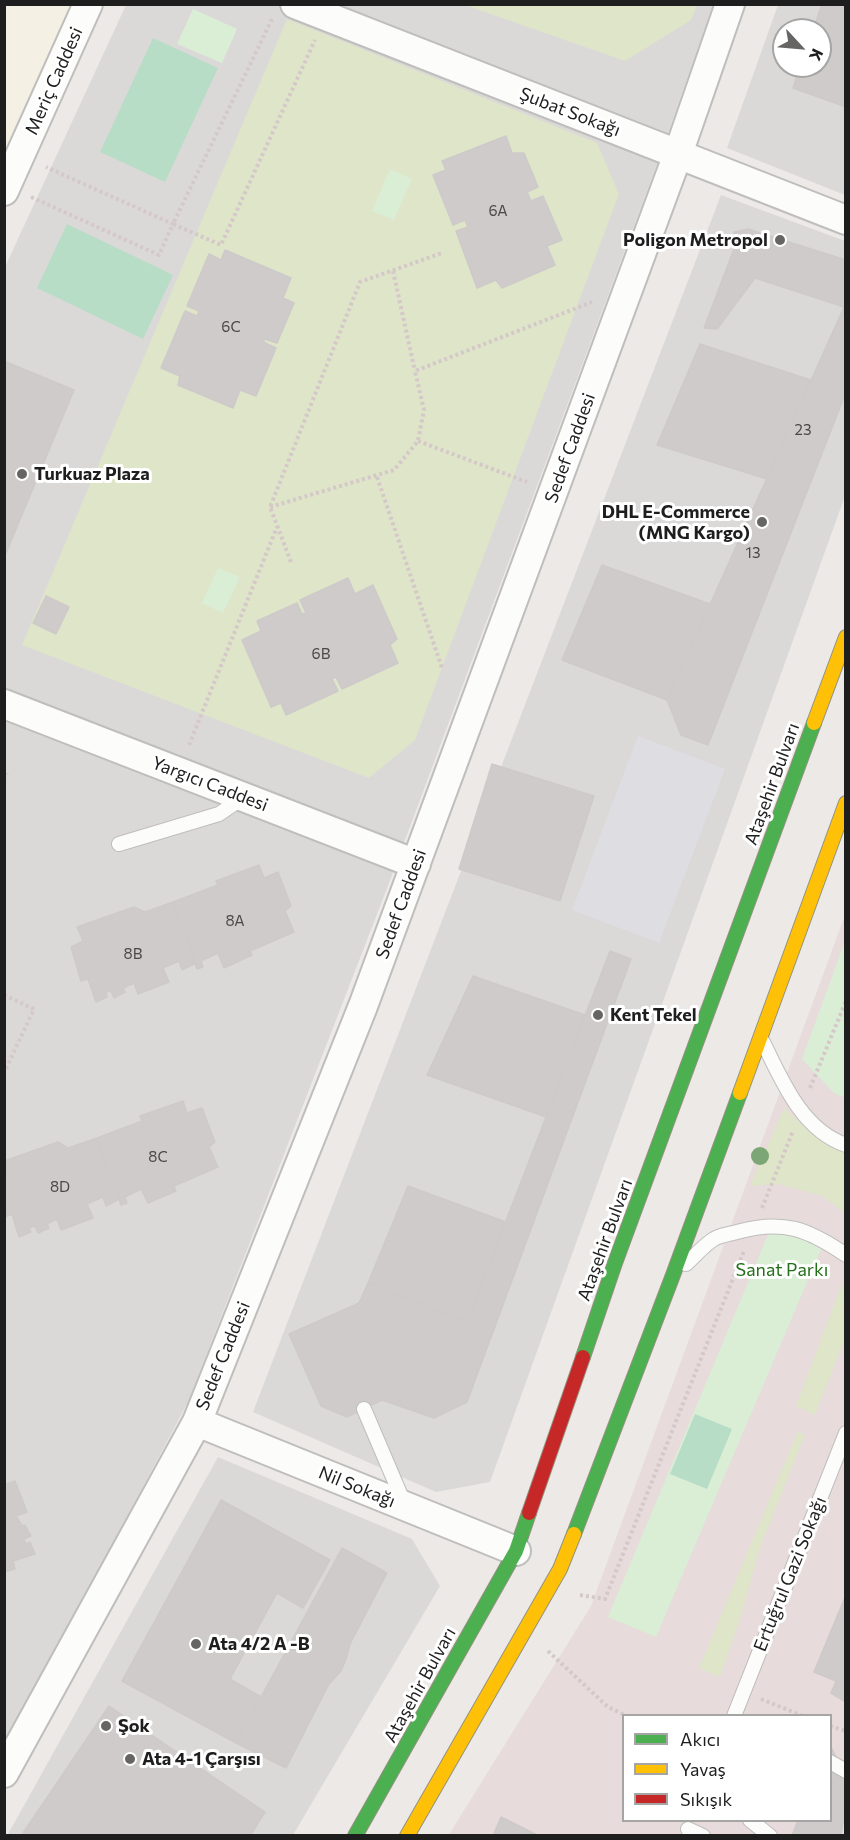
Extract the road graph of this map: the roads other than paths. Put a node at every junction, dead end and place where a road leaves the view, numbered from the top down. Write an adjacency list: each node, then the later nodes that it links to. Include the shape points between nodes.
1 (88, 4): 5 (street, Meriç Caddesi)
2 (729, 4): 4 (street, Sedef Caddesi)
3 (284, 10): 4 (street, Şubat Sokağı, via 326,17)
4 (678, 154): 6 (street, Şubat Sokağı); 12 (street, Sedef Caddesi)
5 (6, 189)
6 (846, 220)
7 (846, 637): 21 (main road, Ataşehir Bulvarı, via 615,1263)
8 (4, 704): 9 (street, Yargıcı Caddesi)
9 (244, 797): 11 (lane, via 219,814); 12 (street, Yargıcı Caddesi)
10 (846, 803): 13 (main road)
11 (119, 844)
12 (416, 864): 18 (street, Sedef Caddesi)
13 (760, 1036): 14 (lane, via 801,1112 820,1133); 16 (main road)
14 (846, 1145)
15 (846, 1256): 16 (lane, via 802,1230 781,1225 753,1228 715,1238)
16 (673, 1275): 29 (main road, via 555,1566 523,1634)
17 (364, 1409): 20 (lane)
18 (197, 1422): 20 (street, Nil Sokağı); 25 (street, Sedef Caddesi)
19 (846, 1434): 22 (lane, Ertuğrul Gazi Sokağı)
20 (405, 1506): 21 (street, Nil Sokağı)
21 (522, 1553): 28 (main road, Ataşehir Bulvarı)
22 (735, 1714)
23 (832, 1763): 24 (lane)
24 (846, 1772)
25 (4, 1773)
26 (751, 1822): 31 (lane)
27 (688, 1829): 30 (lane)
28 (355, 1836)
29 (408, 1836)
30 (703, 1836)
31 (770, 1836)

